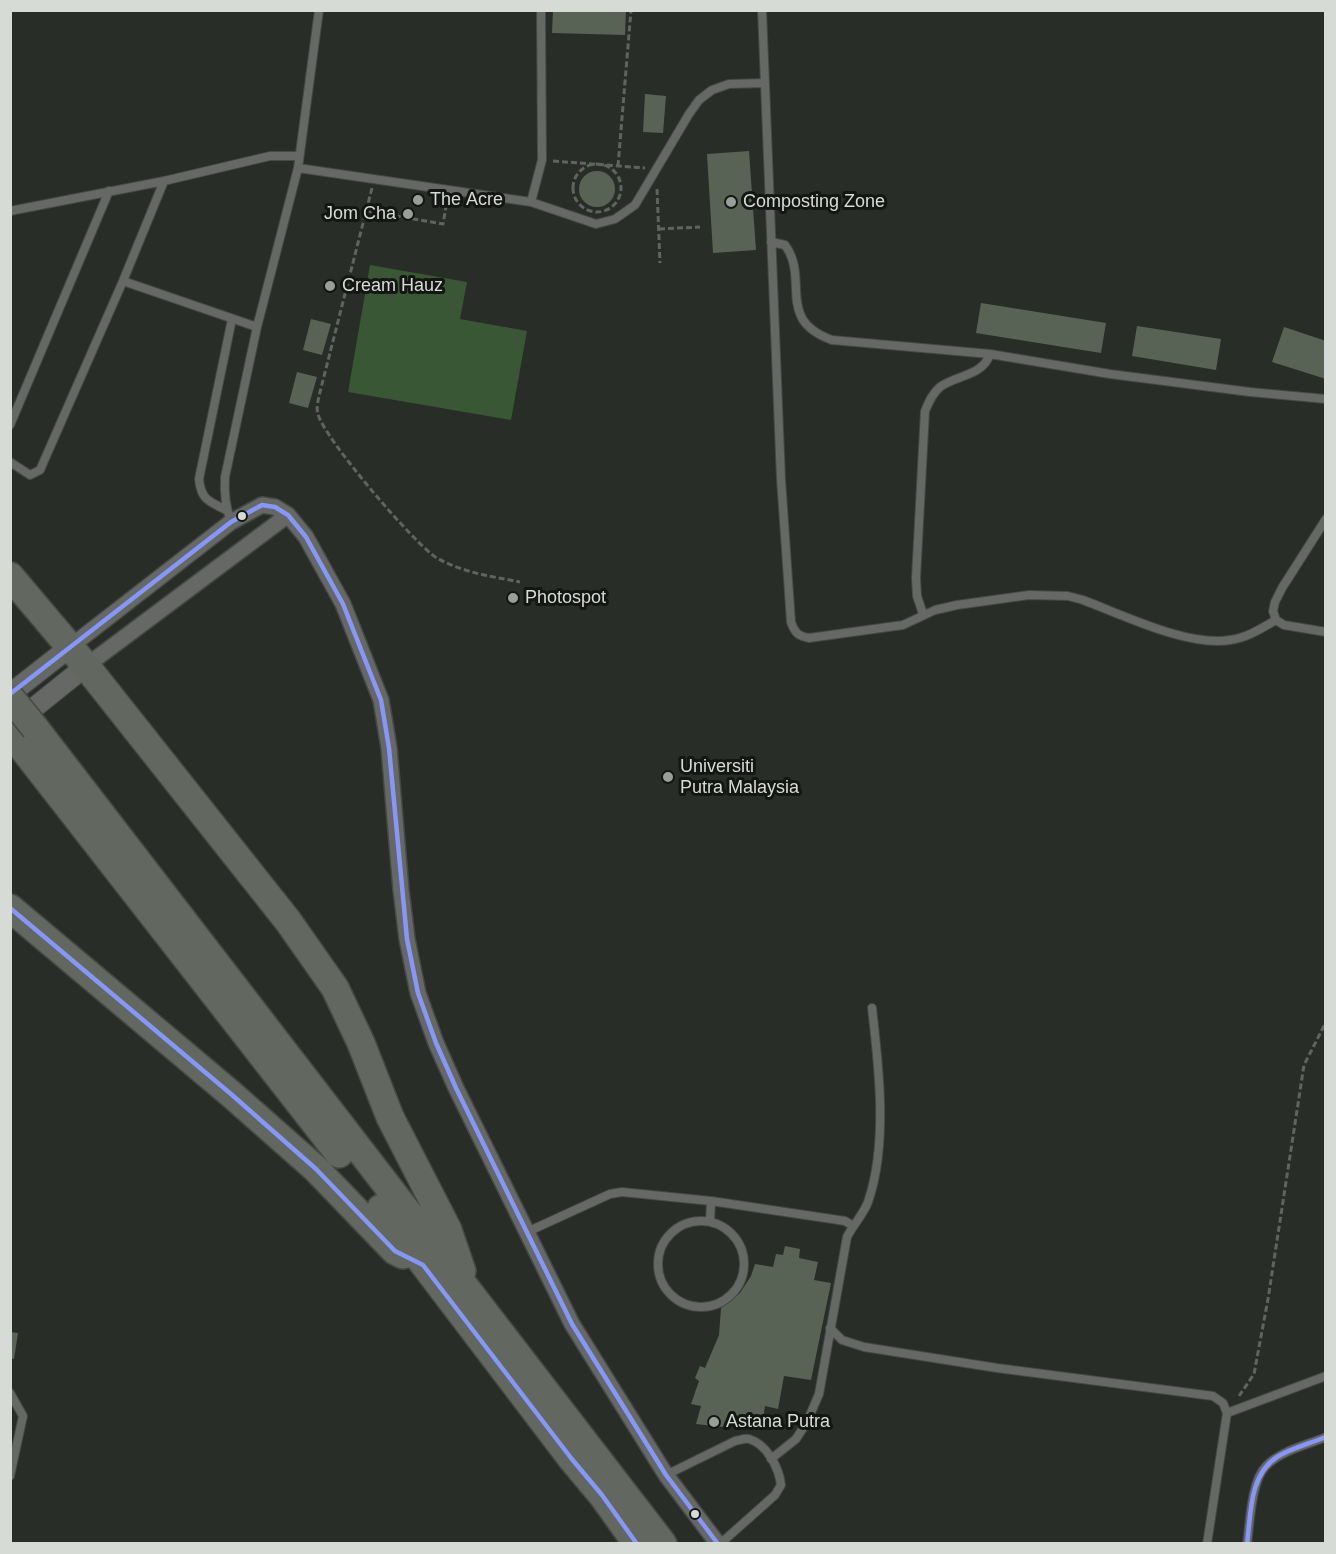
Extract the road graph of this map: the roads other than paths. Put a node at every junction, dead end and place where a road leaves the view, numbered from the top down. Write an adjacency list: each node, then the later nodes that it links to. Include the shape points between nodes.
1 (319, 10): 5 (lane)
2 (542, 10): 9 (lane, via 542,160)
3 (762, 10): 4 (lane)
4 (765, 83): 9 (lane, via 729,84 699,100 635,205 615,219 596,224); 11 (lane)
5 (300, 156): 6 (lane); 7 (lane, via 270,156)
6 (298, 168): 9 (lane); 14 (lane)
7 (165, 181): 8 (lane); 12 (lane)
8 (110, 191): 10 (lane); 17 (lane)
9 (531, 201)
10 (10, 212)
11 (771, 242): 15 (lane, via 785,245 791,253 800,314 816,334 832,340); 23 (lane, via 781,479 794,631 809,638 903,625)
12 (123, 281): 13 (lane); 18 (lane, via 40,470 30,475)
13 (232, 319): 14 (lane); 20 (lane, via 199,479 205,498)
14 (257, 327): 20 (lane, via 225,477)
15 (990, 354): 16 (lane, via 1110,374); 23 (lane, via 984,366 942,386 925,411 916,578)
16 (1326, 399)
17 (10, 425)
18 (10, 462)
19 (288, 514): 20 (street, via 262,505); 26 (street); 34 (street, via 306,537 343,604 381,700 390,748 400,890 418,993 456,1088)
20 (229, 516): 26 (street)
21 (1326, 519): 24 (lane, via 1275,602)
22 (10, 576): 26 (highway)
23 (923, 614): 24 (lane, via 957,605 1029,596 1068,596 1189,639 1210,642 1248,635)
24 (1276, 620): 25 (lane)
25 (1326, 632)
26 (78, 657): 27 (street); 28 (street); 36 (highway, via 288,921 335,988 390,1117 448,1230)
27 (10, 696): 28 (highway, bridge)
28 (18, 731): 35 (highway); 36 (highway)
29 (10, 908): 35 (highway, via 308,1162 395,1251)
30 (872, 1008): 33 (lane, via 879,1079 878,1152 864,1210)
31 (711, 1201): 32 (lane); 33 (lane, via 844,1221); 34 (lane, via 610,1194)
32 (710, 1222): 32 (lane, via 735,1237 745,1264 735,1292 723,1302 694,1307 679,1302 668,1292 660,1279 658,1264 668,1236 694,1222)
33 (853, 1226): 37 (lane, via 846,1237)
34 (527, 1232): 44 (street, via 572,1324)
35 (423, 1265): 42 (highway)
36 (466, 1286): 48 (highway)
37 (830, 1328): 40 (lane, via 842,1340 864,1347 1213,1396 1223,1402); 43 (lane, via 819,1394 807,1422 795,1439)
38 (1326, 1376): 40 (lane)
39 (10, 1393): 45 (lane, via 23,1416)
40 (1227, 1413): 50 (lane)
41 (1326, 1437): 51 (lane, via 1265,1466 1256,1485)
42 (571, 1458): 46 (highway, via 589,1507); 47 (highway)
43 (771, 1458): 44 (lane, via 758,1443 747,1438 735,1440); 49 (lane, via 781,1485 775,1496)
44 (666, 1475): 49 (street)
45 (10, 1476)
46 (614, 1544)
47 (637, 1544)
48 (663, 1544)
49 (719, 1544)
50 (1207, 1544)
51 (1247, 1544)

